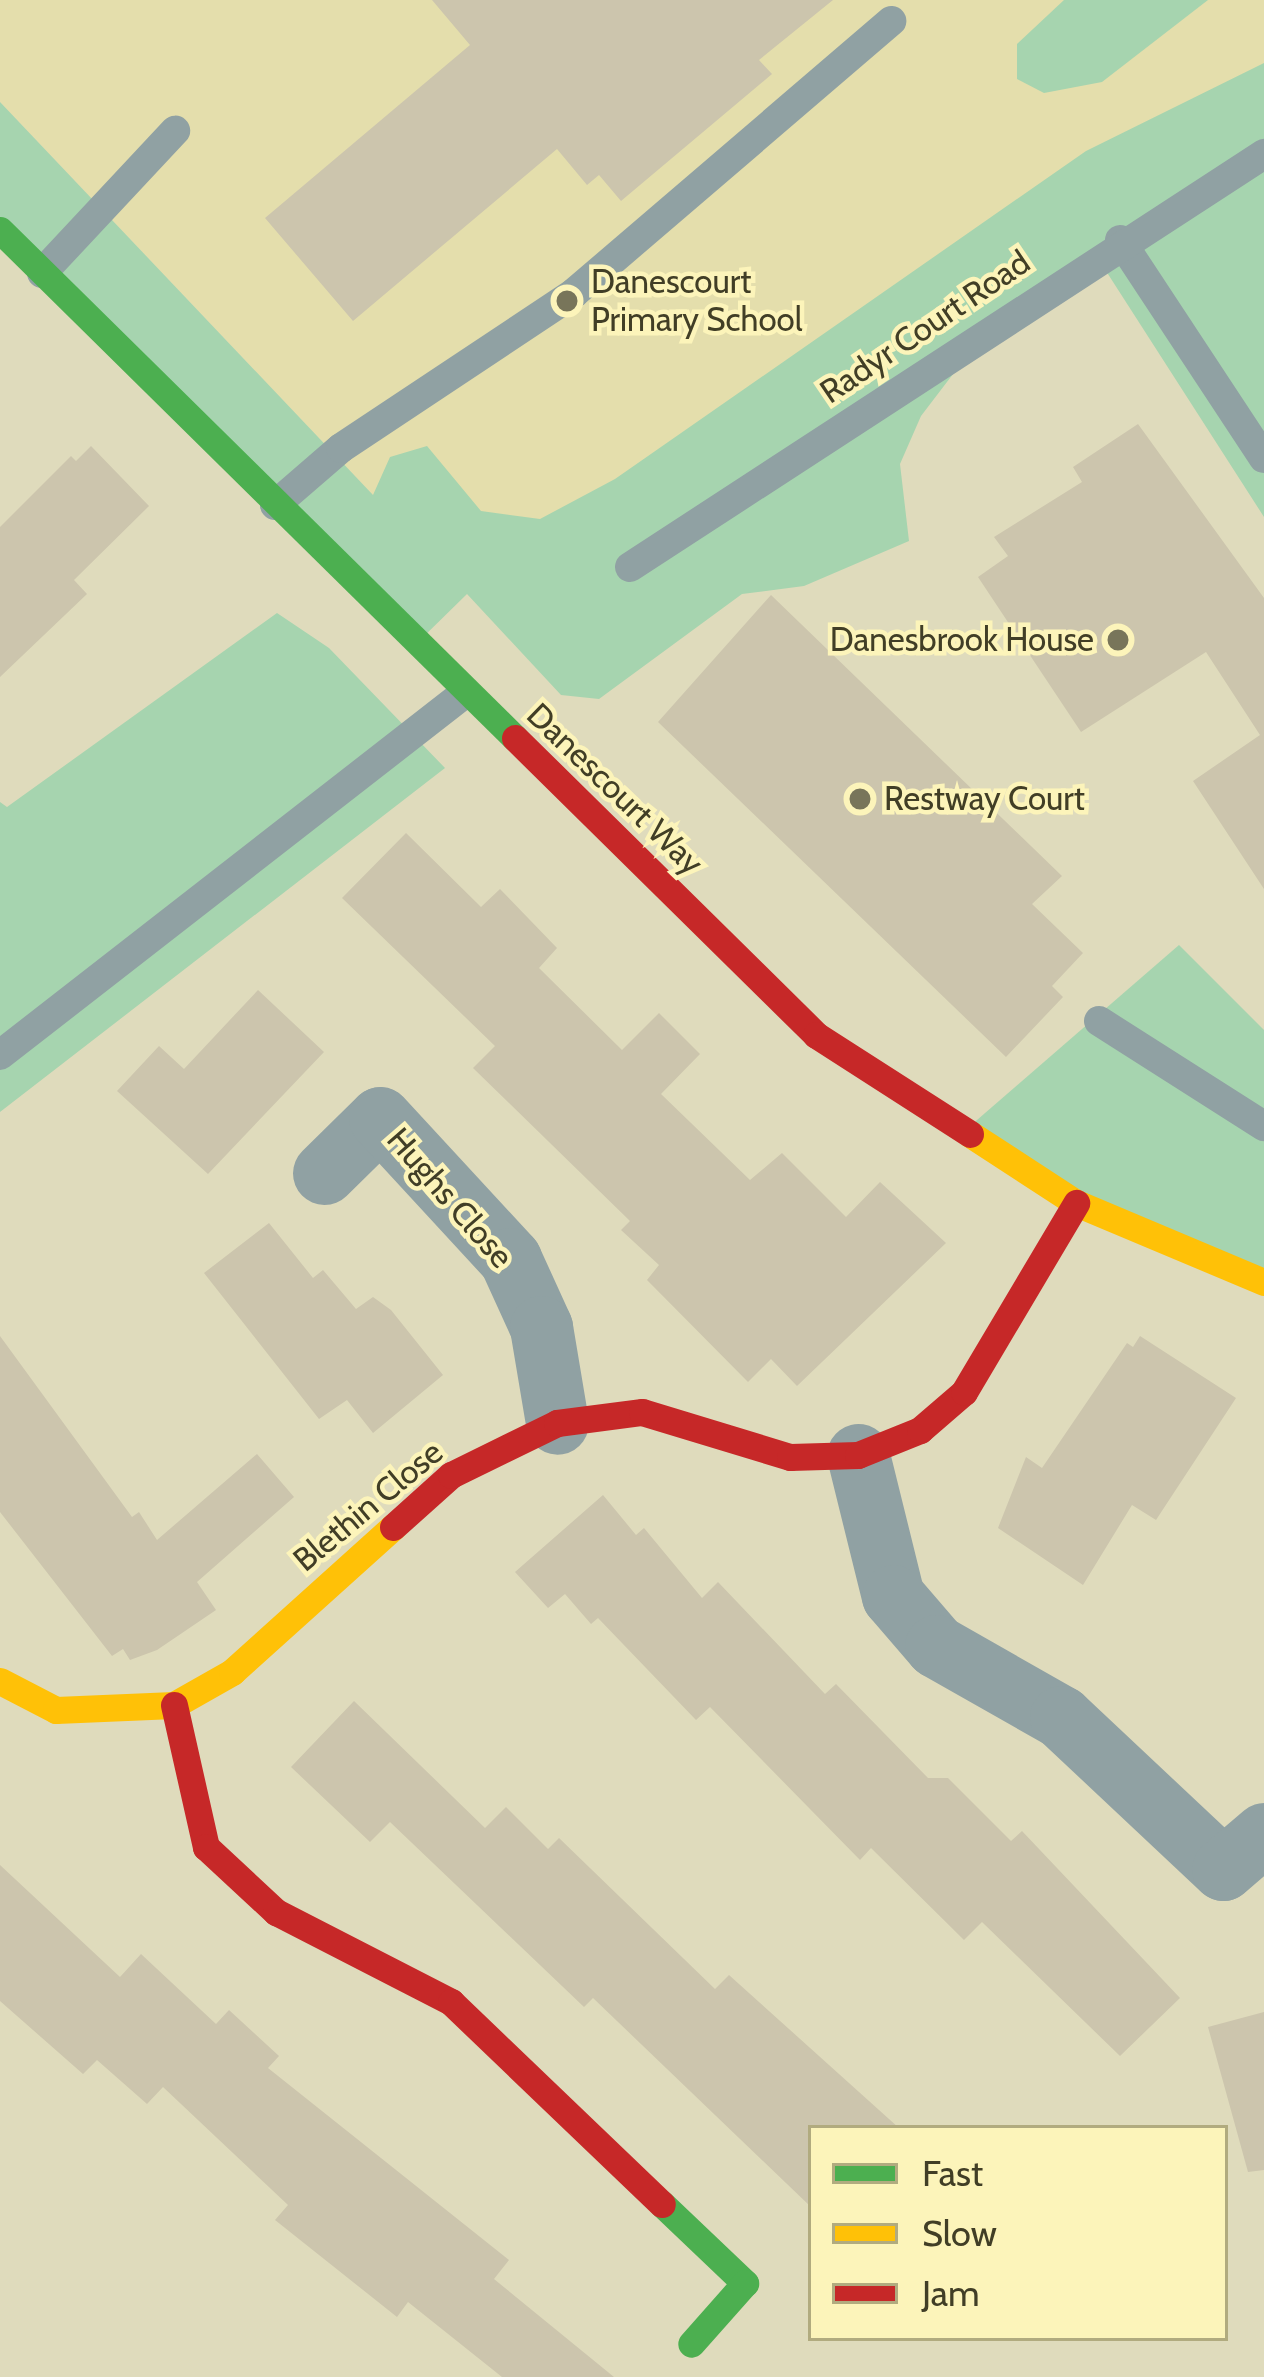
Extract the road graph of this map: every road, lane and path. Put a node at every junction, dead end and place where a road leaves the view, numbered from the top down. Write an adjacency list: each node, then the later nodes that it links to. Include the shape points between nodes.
1 (891, 21): 8 (lane, via 574,292 340,448)
2 (175, 131): 6 (lane)
3 (1264, 154): 5 (lane, Radyr Court Road)
4 (0, 230): 6 (street, Danescourt Way)
5 (1120, 240): 7 (lane); 9 (lane, Radyr Court Road)
6 (42, 273): 8 (street, Danescourt Way)
7 (1264, 458)
8 (275, 505): 10 (street, Danescourt Way)
9 (630, 567)
10 (465, 693): 12 (lane); 15 (street, Danescourt Way, via 817,1035)
11 (1099, 1022): 13 (lane)
12 (0, 1054)
13 (1264, 1126)
14 (324, 1173): 17 (street, Hughs Close, via 380,1118 510,1259 541,1327)
15 (1076, 1203): 16 (street, Danescourt Way); 18 (street, Blethin Close, via 964,1392 920,1430)
16 (1264, 1282)
17 (557, 1423): 18 (street, Blethin Close, via 642,1412 790,1457); 20 (street, Blethin Close, via 451,1475 232,1672)
18 (857, 1455): 21 (street, via 892,1596 936,1646 1060,1717 1223,1869)
19 (0, 1681): 20 (street, Blethin Close, via 56,1710)
20 (174, 1705): 22 (street, via 206,1847 276,1912 451,2002 745,2283)
21 (1264, 1834)
22 (691, 2344)

